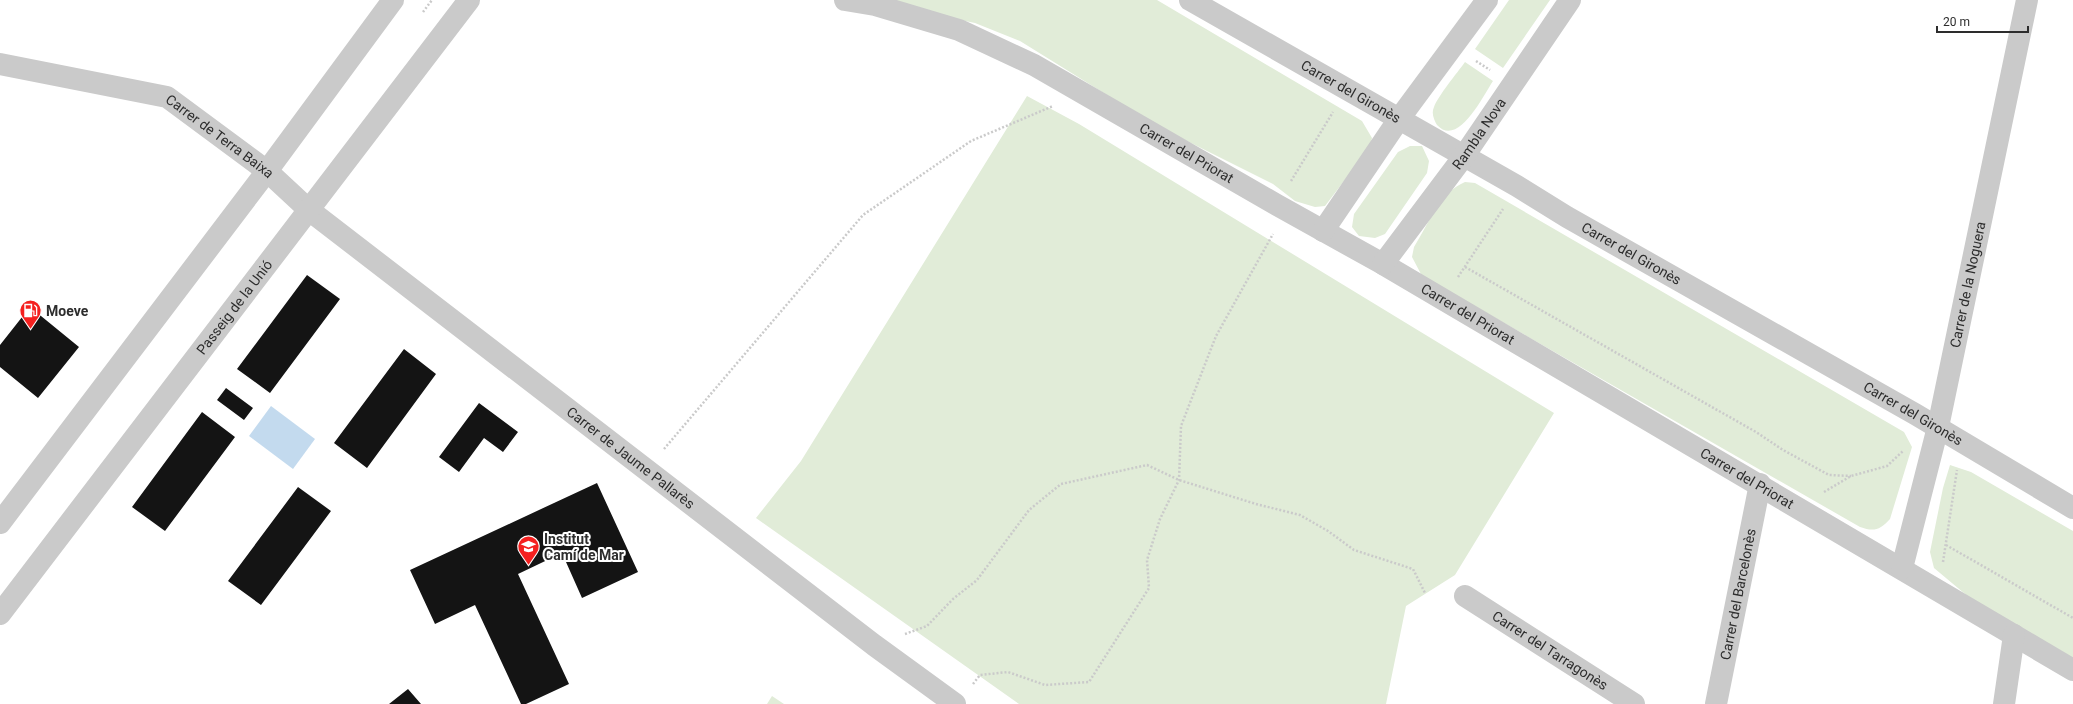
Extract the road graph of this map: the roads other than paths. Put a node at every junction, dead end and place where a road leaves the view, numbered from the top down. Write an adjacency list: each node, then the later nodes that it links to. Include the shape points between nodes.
1 (393, 0): 11 (street)
2 (469, 0): 12 (street, Passeig de la Unió)
3 (845, 0): 13 (street, Carrer del Priorat, via 875,5 959,30 1016,56)
4 (1190, 0): 9 (street, Carrer del Gironès)
5 (1487, 0): 9 (street)
6 (1570, 0): 10 (street, Rambla Nova)
7 (2027, 0): 15 (street, Carrer de la Noguera)
8 (0, 64): 11 (street, Carrer de Terra Baixa, via 167,97)
9 (1399, 119): 10 (street, Carrer del Gironès); 13 (street)
10 (1464, 156): 14 (street, Rambla Nova); 15 (street, Carrer del Gironès)
11 (267, 172): 12 (street, Carrer de Terra Baixa); 18 (street)
12 (309, 210): 21 (street, Passeig de la Unió); 24 (street, Carrer de Jaume Pallarès, via 874,645)
13 (1323, 231): 14 (street, Carrer del Priorat)
14 (1383, 264): 16 (street, Carrer del Priorat)
15 (1938, 427): 17 (street, Carrer del Gironès); 19 (street, Carrer de la Noguera)
16 (1760, 484): 19 (street, Carrer del Priorat); 26 (street, Carrer del Barcelonès)
17 (2073, 508)
18 (0, 523)
19 (1902, 568): 22 (street, Carrer del Priorat, via 1934,590)
20 (1465, 596): 25 (street, Carrer del Tarragonès)
21 (0, 614)
22 (2014, 636): 23 (street, Carrer del Priorat); 27 (street)
23 (2073, 670)
24 (955, 704)
25 (1634, 704)
26 (1716, 704)
27 (2004, 704)

